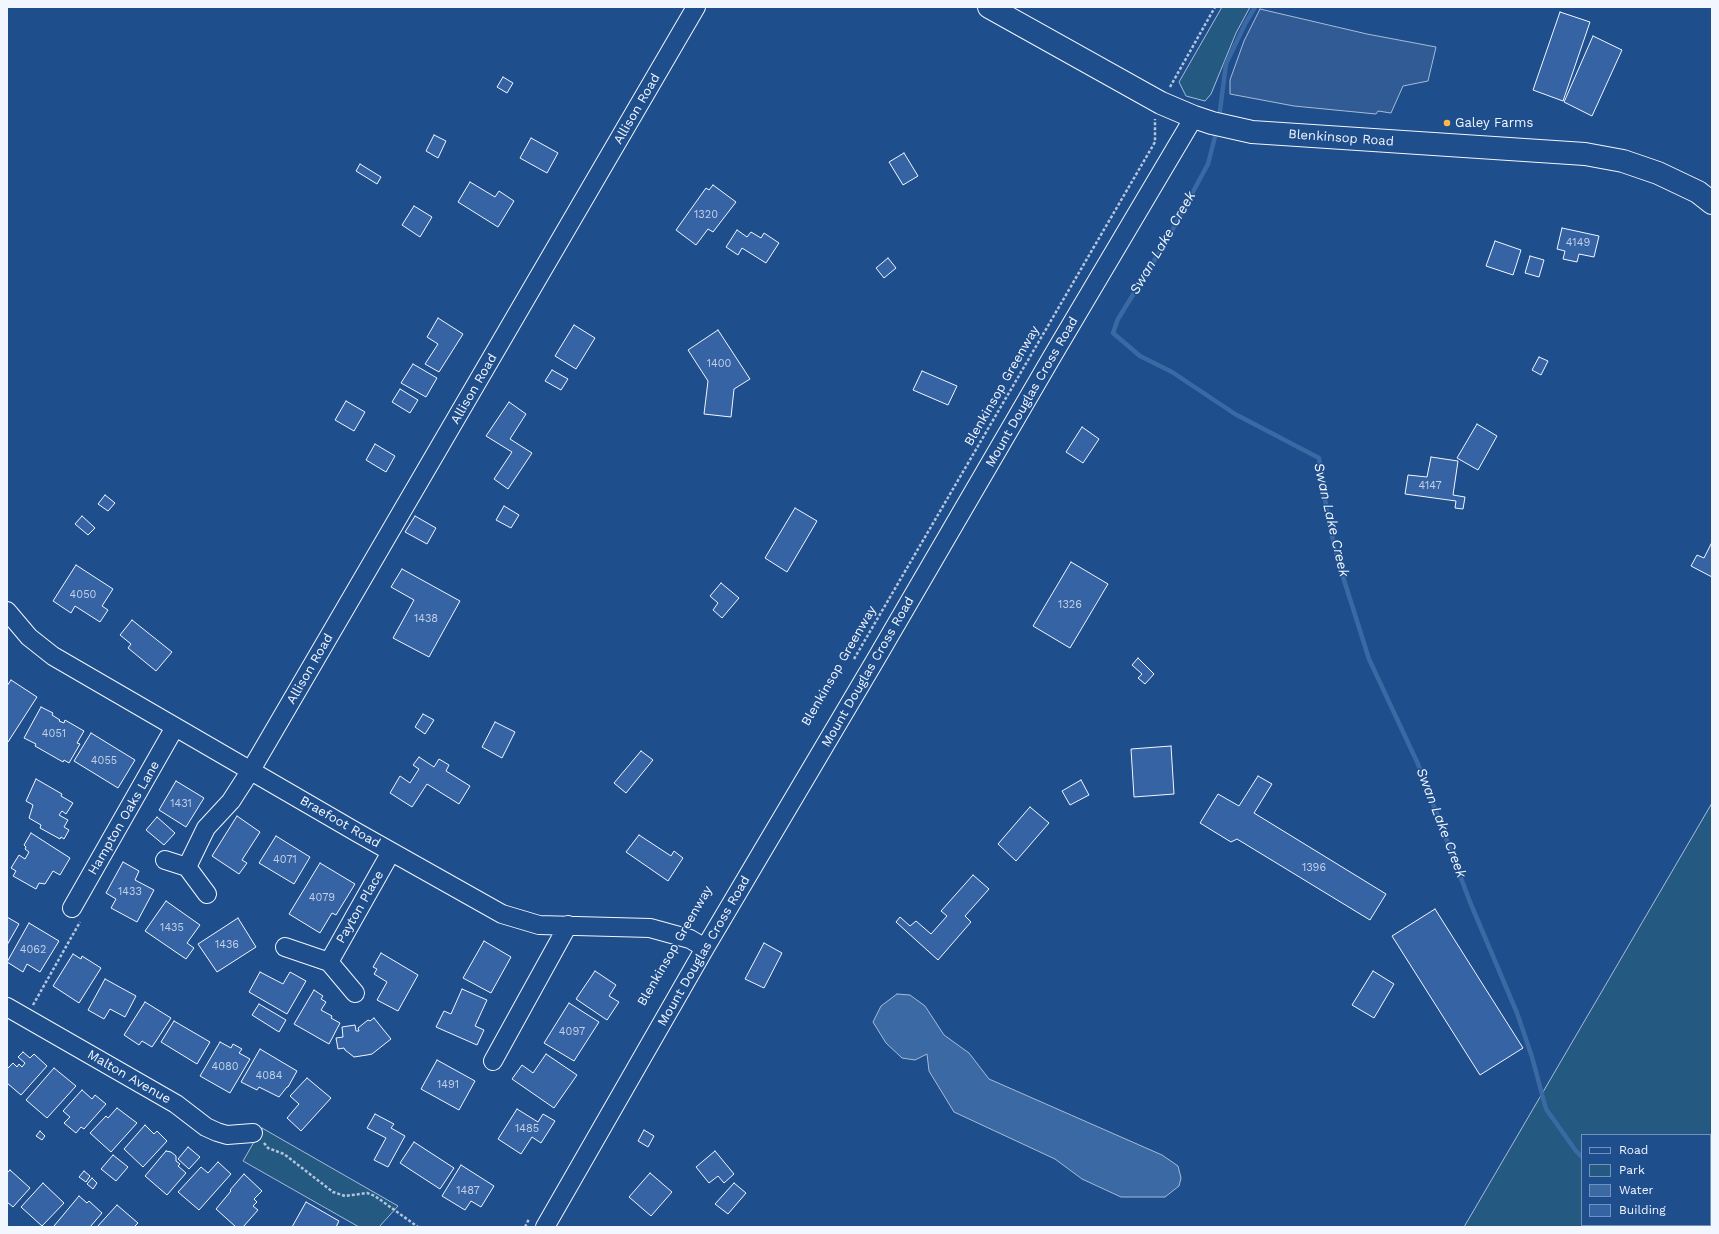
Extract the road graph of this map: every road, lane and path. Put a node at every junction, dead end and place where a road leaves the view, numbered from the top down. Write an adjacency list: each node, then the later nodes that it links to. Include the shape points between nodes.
1 (696, 7): 11 (street, Allison Road)
2 (989, 7): 6 (main road, Blenkinsop Road, via 1161,103)
3 (1216, 7): 4 (path)
4 (1169, 89)
5 (1155, 117): 9 (path, Blenkinsop Greenway, via 1155,142)
6 (1194, 118): 7 (main road, Blenkinsop Road, via 1252,132 1585,154 1623,161 1658,173 1698,192); 19 (street, Mount Douglas Cross Road)
7 (1712, 203)
8 (7, 611): 10 (street, Braefoot Road, via 29,637 53,656)
9 (854, 660)
10 (175, 727): 11 (street, Braefoot Road); 16 (street, Hampton Oaks Lane)
11 (251, 770): 12 (street, Braefoot Road); 14 (street, Allison Road, via 231,801 206,828)
12 (391, 852): 17 (street, Braefoot Road, via 502,914 539,925); 20 (street, Payton Place)
13 (165, 860): 14 (street)
14 (187, 867): 15 (street)
15 (207, 894)
16 (72, 908)
17 (568, 925): 19 (street, Braefoot Road, via 650,928 690,940); 23 (street)
18 (285, 947): 20 (street)
19 (705, 948): 28 (street, Mount Douglas Cross Road)
20 (329, 962): 21 (street)
21 (355, 993)
22 (7, 1007): 24 (street, Malton Avenue, via 176,1104 206,1127 228,1135)
23 (493, 1061)
24 (253, 1133): 26 (path, via 268,1148 284,1154 333,1192 345,1196 367,1193 375,1196)
25 (532, 1213): 27 (path)
26 (418, 1227)
27 (524, 1227)
28 (545, 1227)

